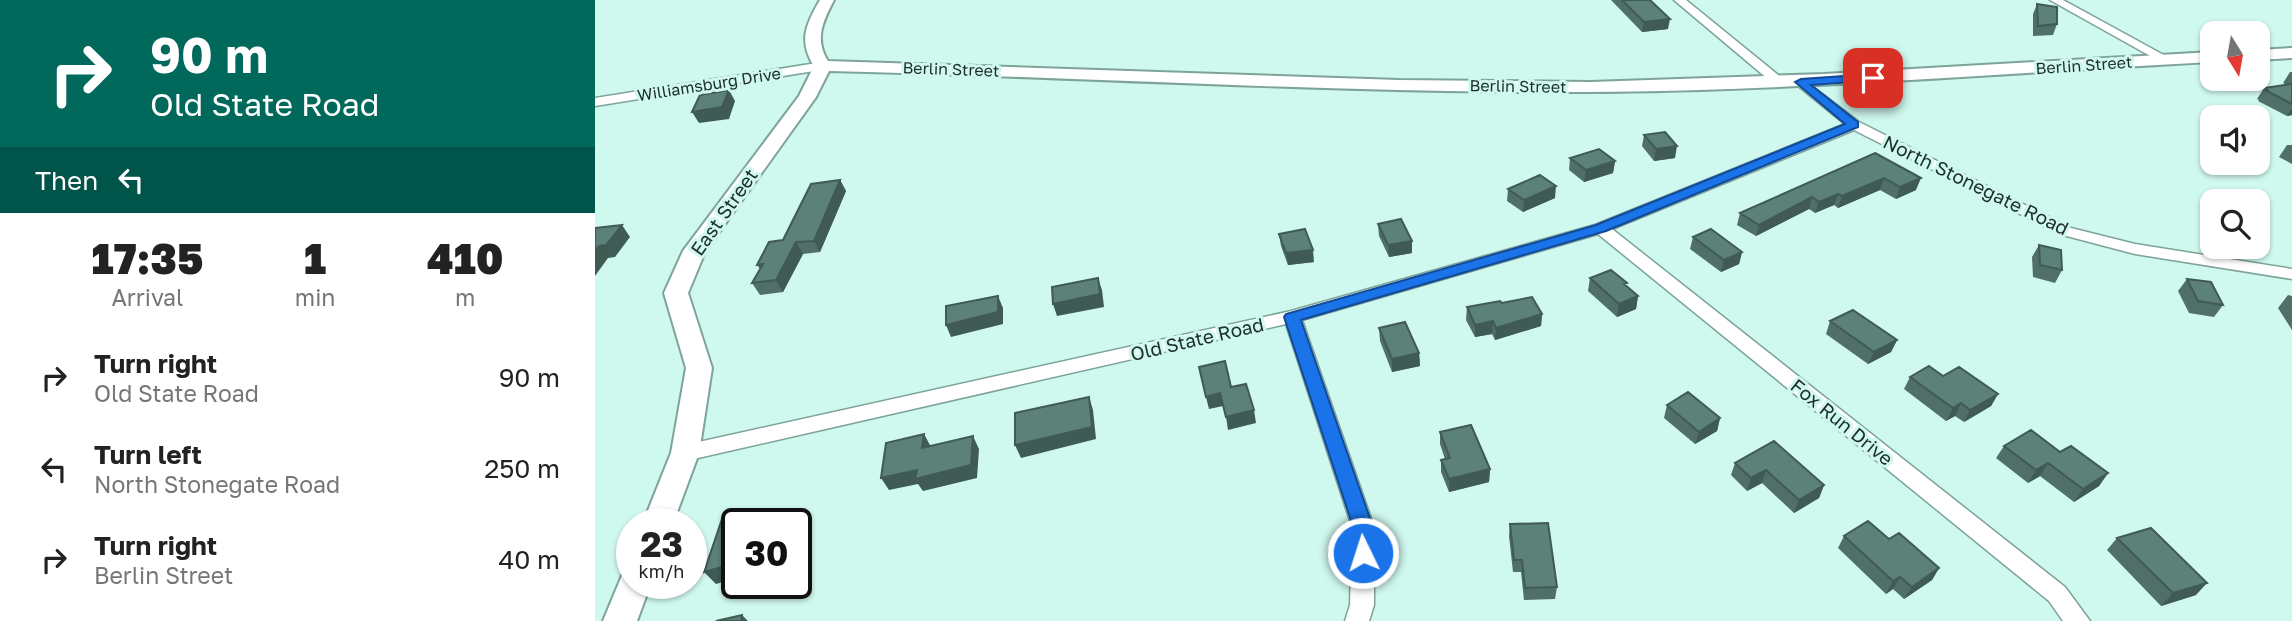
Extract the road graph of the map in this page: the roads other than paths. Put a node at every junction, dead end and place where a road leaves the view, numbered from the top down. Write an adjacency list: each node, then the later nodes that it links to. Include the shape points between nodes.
1 (827, 0): 8 (main road, via 812,28 812,52)
2 (1678, 0): 9 (street)
3 (2055, 0): 7 (street)
4 (2292, 53): 5 (main road)
5 (2270, 54)
6 (2200, 58): 7 (main road, Berlin Street)
7 (2165, 60): 10 (main road, Berlin Street)
8 (823, 66): 9 (main road, Berlin Street, via 1363,84 1589,87); 11 (street, Williamsburg Drive); 16 (main road, East Street, via 807,97 694,251 675,293 699,368)
9 (1779, 82): 10 (main road, Berlin Street)
10 (1801, 82): 12 (street, North Stonegate Road)
11 (595, 102)
12 (1854, 125): 13 (street, Old State Road); 14 (street, North Stonegate Road, via 2064,231 2135,249)
13 (1601, 228): 15 (street, Old State Road); 21 (street, Fox Run Drive, via 2057,594)
14 (2292, 274)
15 (1292, 317): 16 (street, Old State Road); 20 (street, via 1363,527 1362,606)
16 (685, 453): 17 (main road, East Street)
17 (664, 508)
18 (629, 599): 19 (main road)
19 (620, 621)
20 (1357, 621)
21 (2078, 621)

